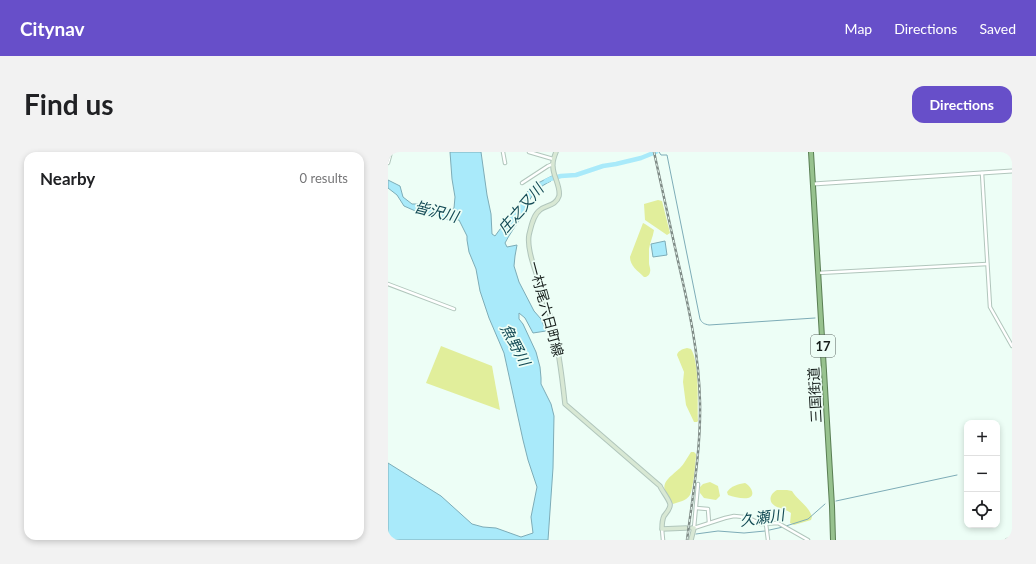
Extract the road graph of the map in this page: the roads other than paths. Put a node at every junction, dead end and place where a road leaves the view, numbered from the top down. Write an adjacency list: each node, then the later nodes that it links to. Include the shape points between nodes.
1 (391, 152): 7 (street)
2 (503, 152): 8 (street)
3 (529, 152): 6 (street)
4 (556, 152): 6 (main road)
5 (811, 152): 13 (highway, 三国街道 / 17)
6 (554, 159): 9 (main road)
7 (388, 163)
8 (505, 163)
9 (552, 164): 12 (street); 25 (main road, 一村尾六日町線, via 558,187 558,199 541,209 535,216 528,243 556,341 565,404 660,486 670,502)
10 (1012, 171): 11 (street)
11 (982, 173): 13 (street); 14 (street)
12 (522, 184)
13 (813, 184): 15 (highway, 三国街道 / 17)
14 (987, 264): 15 (street); 18 (street, via 990,307)
15 (818, 273): 31 (highway, 三国街道 / 17)
16 (388, 284): 17 (street)
17 (454, 309)
18 (1012, 346)
19 (698, 484): 20 (street)
20 (696, 508): 21 (street, via 708,509); 24 (street)
21 (709, 522): 22 (street, via 734,516); 24 (street)
22 (766, 524): 29 (street); 30 (street, via 781,525)
23 (686, 528): 25 (main road)
24 (693, 528): 28 (main road)
25 (662, 529): 27 (street)
26 (1012, 539): 32 (street)
27 (663, 540)
28 (691, 540)
29 (768, 540)
30 (808, 540)
31 (834, 540)
32 (1007, 540)

